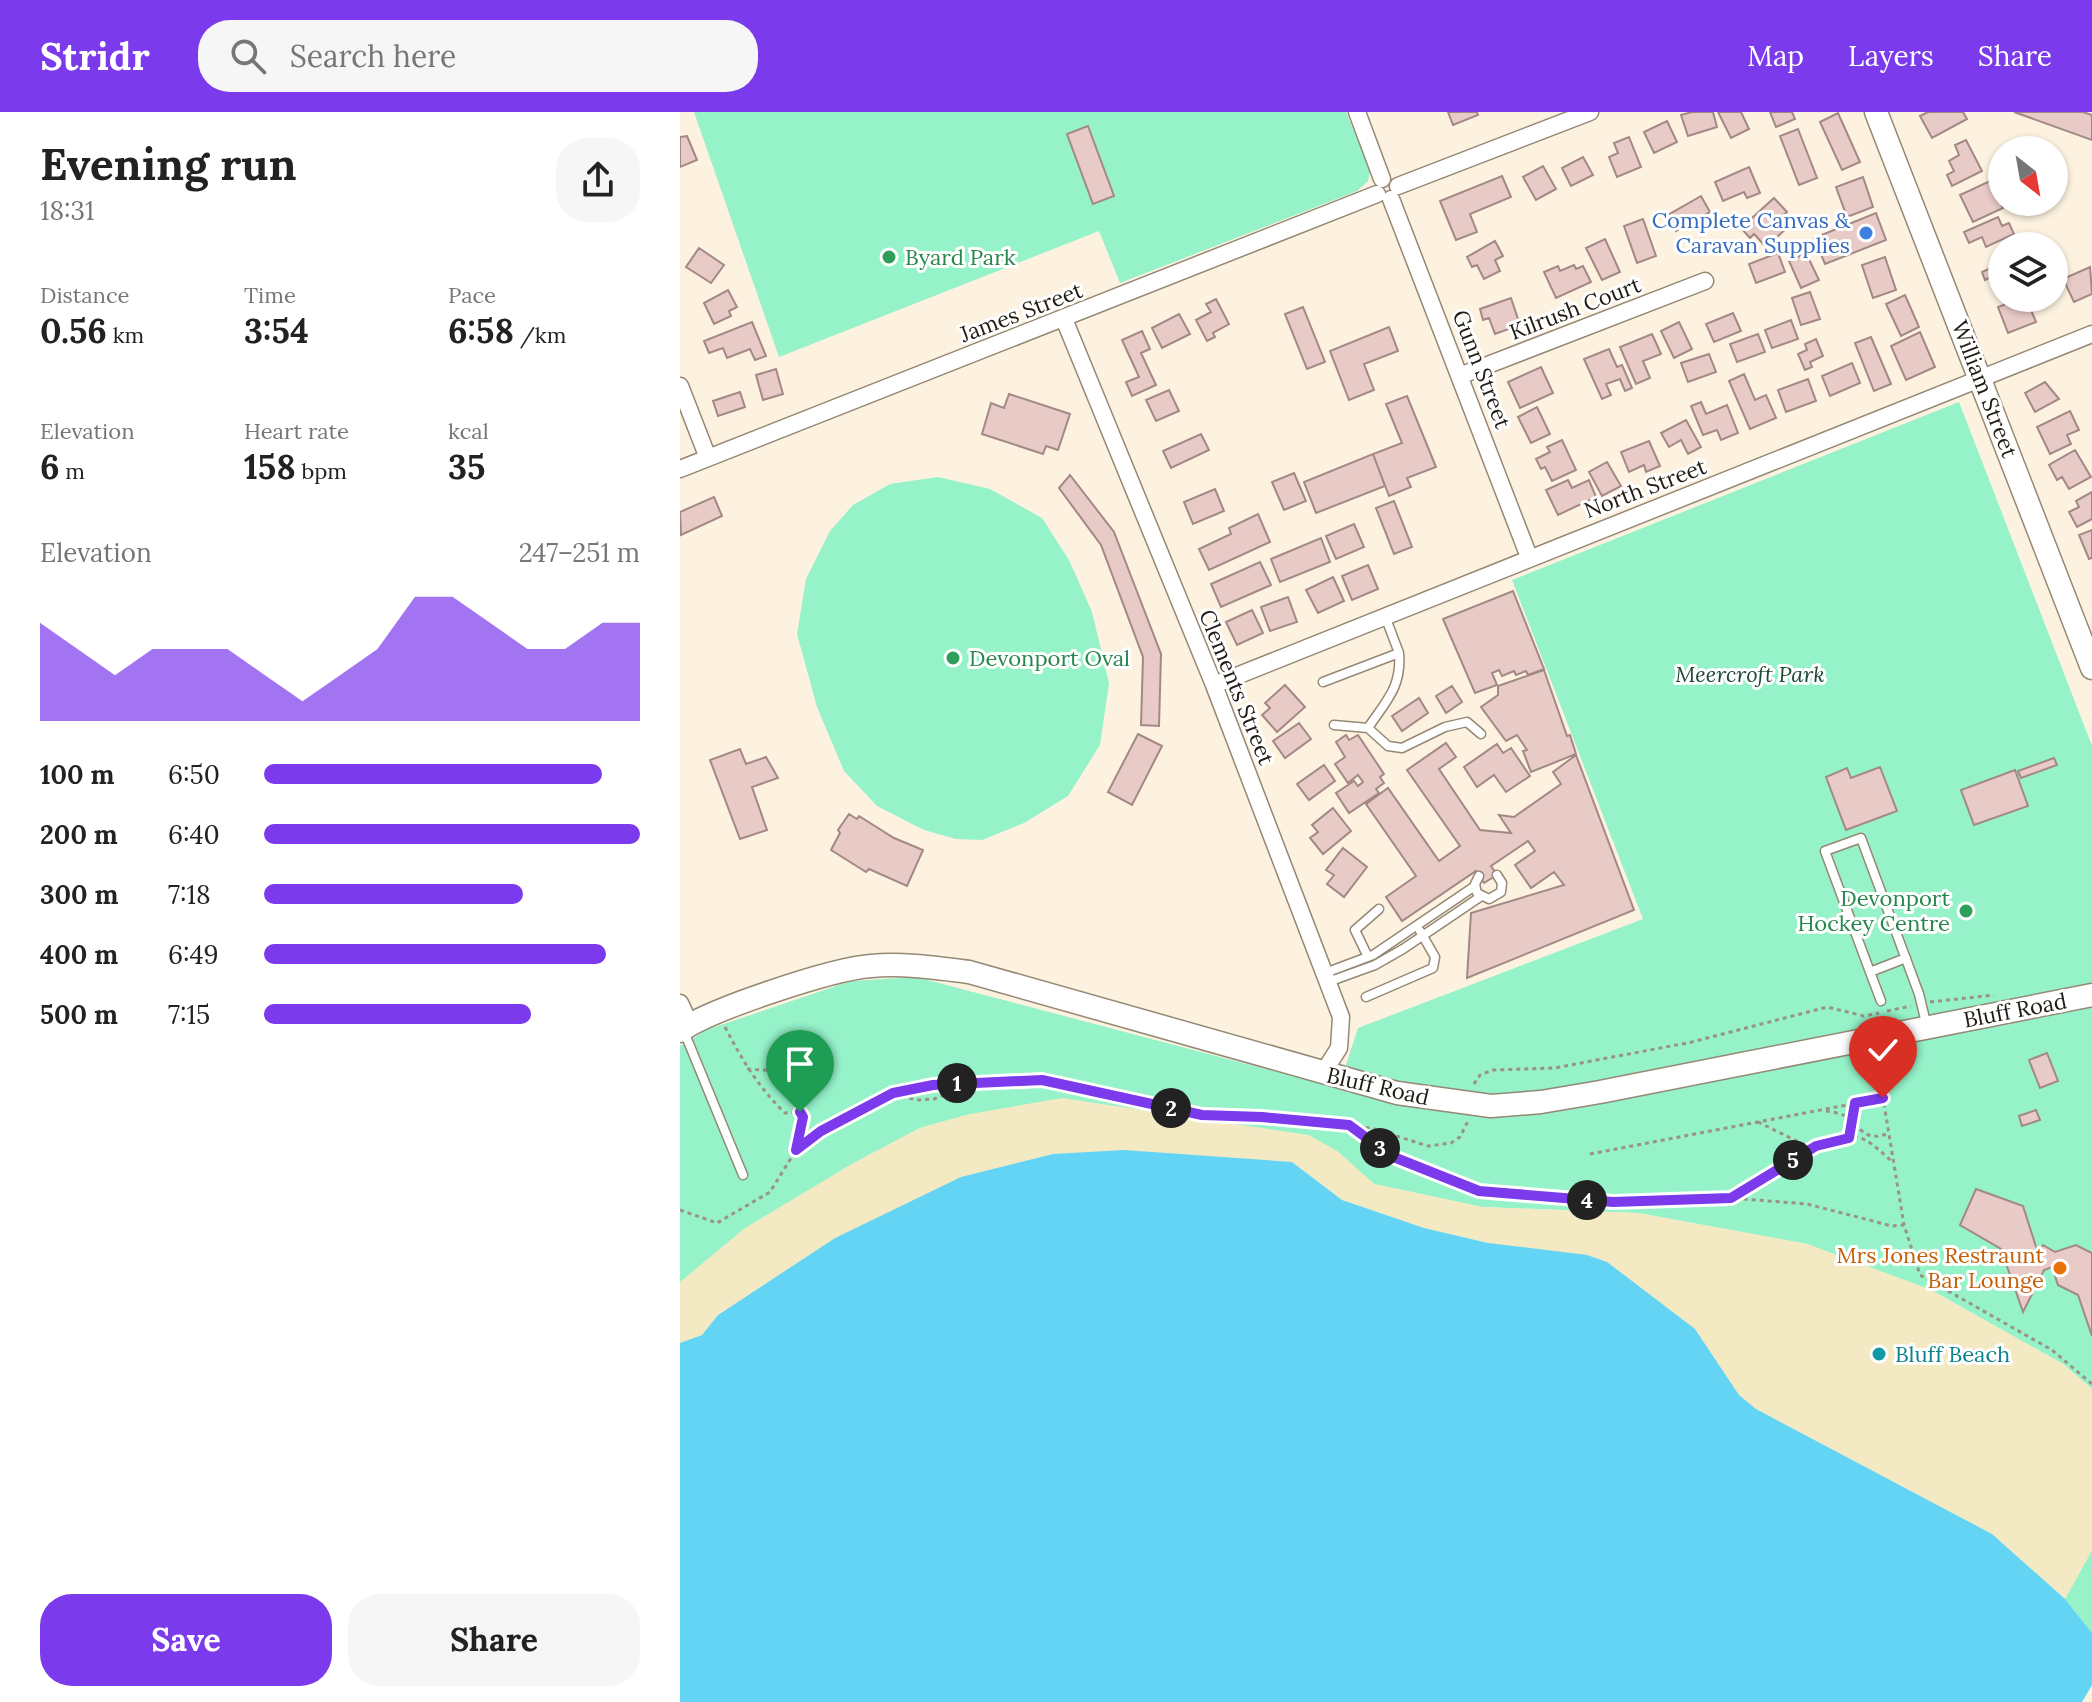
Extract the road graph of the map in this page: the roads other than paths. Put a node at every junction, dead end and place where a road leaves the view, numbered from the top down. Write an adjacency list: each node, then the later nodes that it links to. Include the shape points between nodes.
1 (1357, 112): 4 (street, Gunn Street)
2 (1590, 112): 4 (street, James Street)
3 (1876, 112): 9 (street, William Street)
4 (1387, 190): 6 (street, James Street); 8 (street, Gunn Street)
5 (1705, 281): 8 (street, Kilrush Court)
6 (1064, 319): 11 (street, James Street); 18 (street, Clements Street)
7 (2092, 334): 9 (street, North Street)
8 (1462, 375): 13 (street, Gunn Street)
9 (1982, 380): 13 (street, North Street); 16 (street, William Street)
10 (680, 386): 11 (street)
11 (708, 458): 12 (street, James Street)
12 (680, 469)
13 (1529, 557): 14 (street, North Street)
14 (1384, 616): 15 (lane); 18 (street, North Street)
15 (1399, 653): 17 (lane); 20 (lane, via 1394,690)
16 (2092, 668)
17 (1323, 682)
18 (1214, 685): 32 (street, Clements Street)
19 (1334, 725): 20 (lane)
20 (1368, 728): 21 (lane, via 1388,746 1402,748 1467,722)
21 (1481, 734)
22 (1497, 875): 25 (lane, via 1501,892 1489,899)
23 (1479, 876): 24 (lane)
24 (1475, 886): 25 (lane); 27 (lane)
25 (1480, 897): 28 (lane)
26 (1379, 909): 29 (lane, via 1355,930)
27 (1417, 926): 28 (lane); 29 (lane)
28 (1423, 935): 32 (lane, via 1375,965); 34 (lane, via 1435,957 1433,968)
29 (1368, 957): 32 (lane)
30 (1906, 958): 31 (lane); 31 (lane, via 1861,838 1825,851); 38 (lane)
31 (1870, 972): 35 (lane)
32 (1326, 978): 40 (street, Clements Street, via 1341,1017 1339,1048)
33 (2092, 995): 38 (street, Bluff Road)
34 (1366, 997)
35 (1881, 1001)
36 (680, 1003): 37 (street)
37 (684, 1028): 40 (street, Bluff Road, via 809,980 869,966 911,966 969,972); 42 (lane)
38 (1928, 1028): 39 (street, Bluff Road)
39 (1881, 1037): 40 (street, Bluff Road, via 1556,1100 1472,1106); 41 (lane, via 1886,1069)
40 (1323, 1073)
41 (1878, 1078)
42 (743, 1175)

